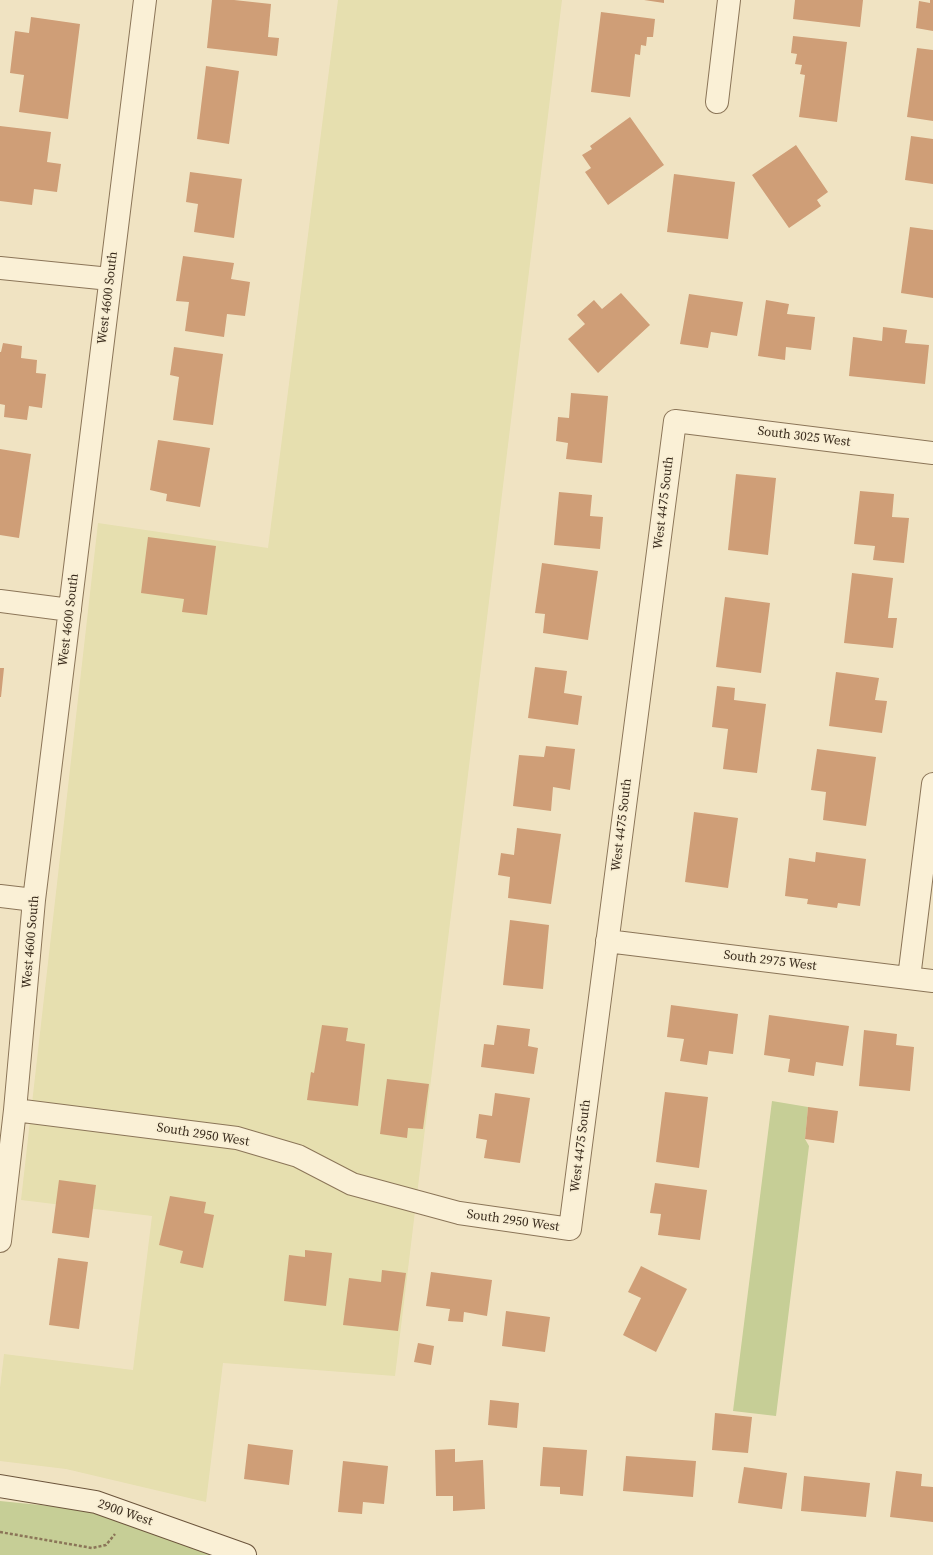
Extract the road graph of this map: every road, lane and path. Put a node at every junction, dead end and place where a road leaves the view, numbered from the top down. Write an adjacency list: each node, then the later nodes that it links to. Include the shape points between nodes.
1 (145, 0): 5 (street, West 4600 South)
2 (729, 0): 3 (street)
3 (717, 102)
4 (0, 268): 5 (street)
5 (110, 280): 9 (street, West 4600 South)
6 (675, 420): 7 (street, South 3025 West); 13 (street, West 4475 South)
7 (933, 453)
8 (0, 601): 9 (street)
9 (70, 610): 12 (street, West 4600 South)
10 (933, 784): 14 (street)
11 (0, 896): 12 (street)
12 (34, 900): 16 (street, West 4600 South)
13 (607, 941): 14 (street, South 2975 West); 17 (street, West 4475 South)
14 (909, 978): 15 (street, South 2975 West)
15 (933, 981)
16 (15, 1110): 17 (street, South 2950 West, via 237,1138 298,1156 352,1184 459,1213); 18 (street, West 4600 South)
17 (570, 1228)
18 (0, 1241)
19 (0, 1486): 22 (street, 2900 West, via 96,1502)
20 (119, 1528): 21 (path, via 106,1544 92,1548)
21 (0, 1532)
22 (245, 1555)

